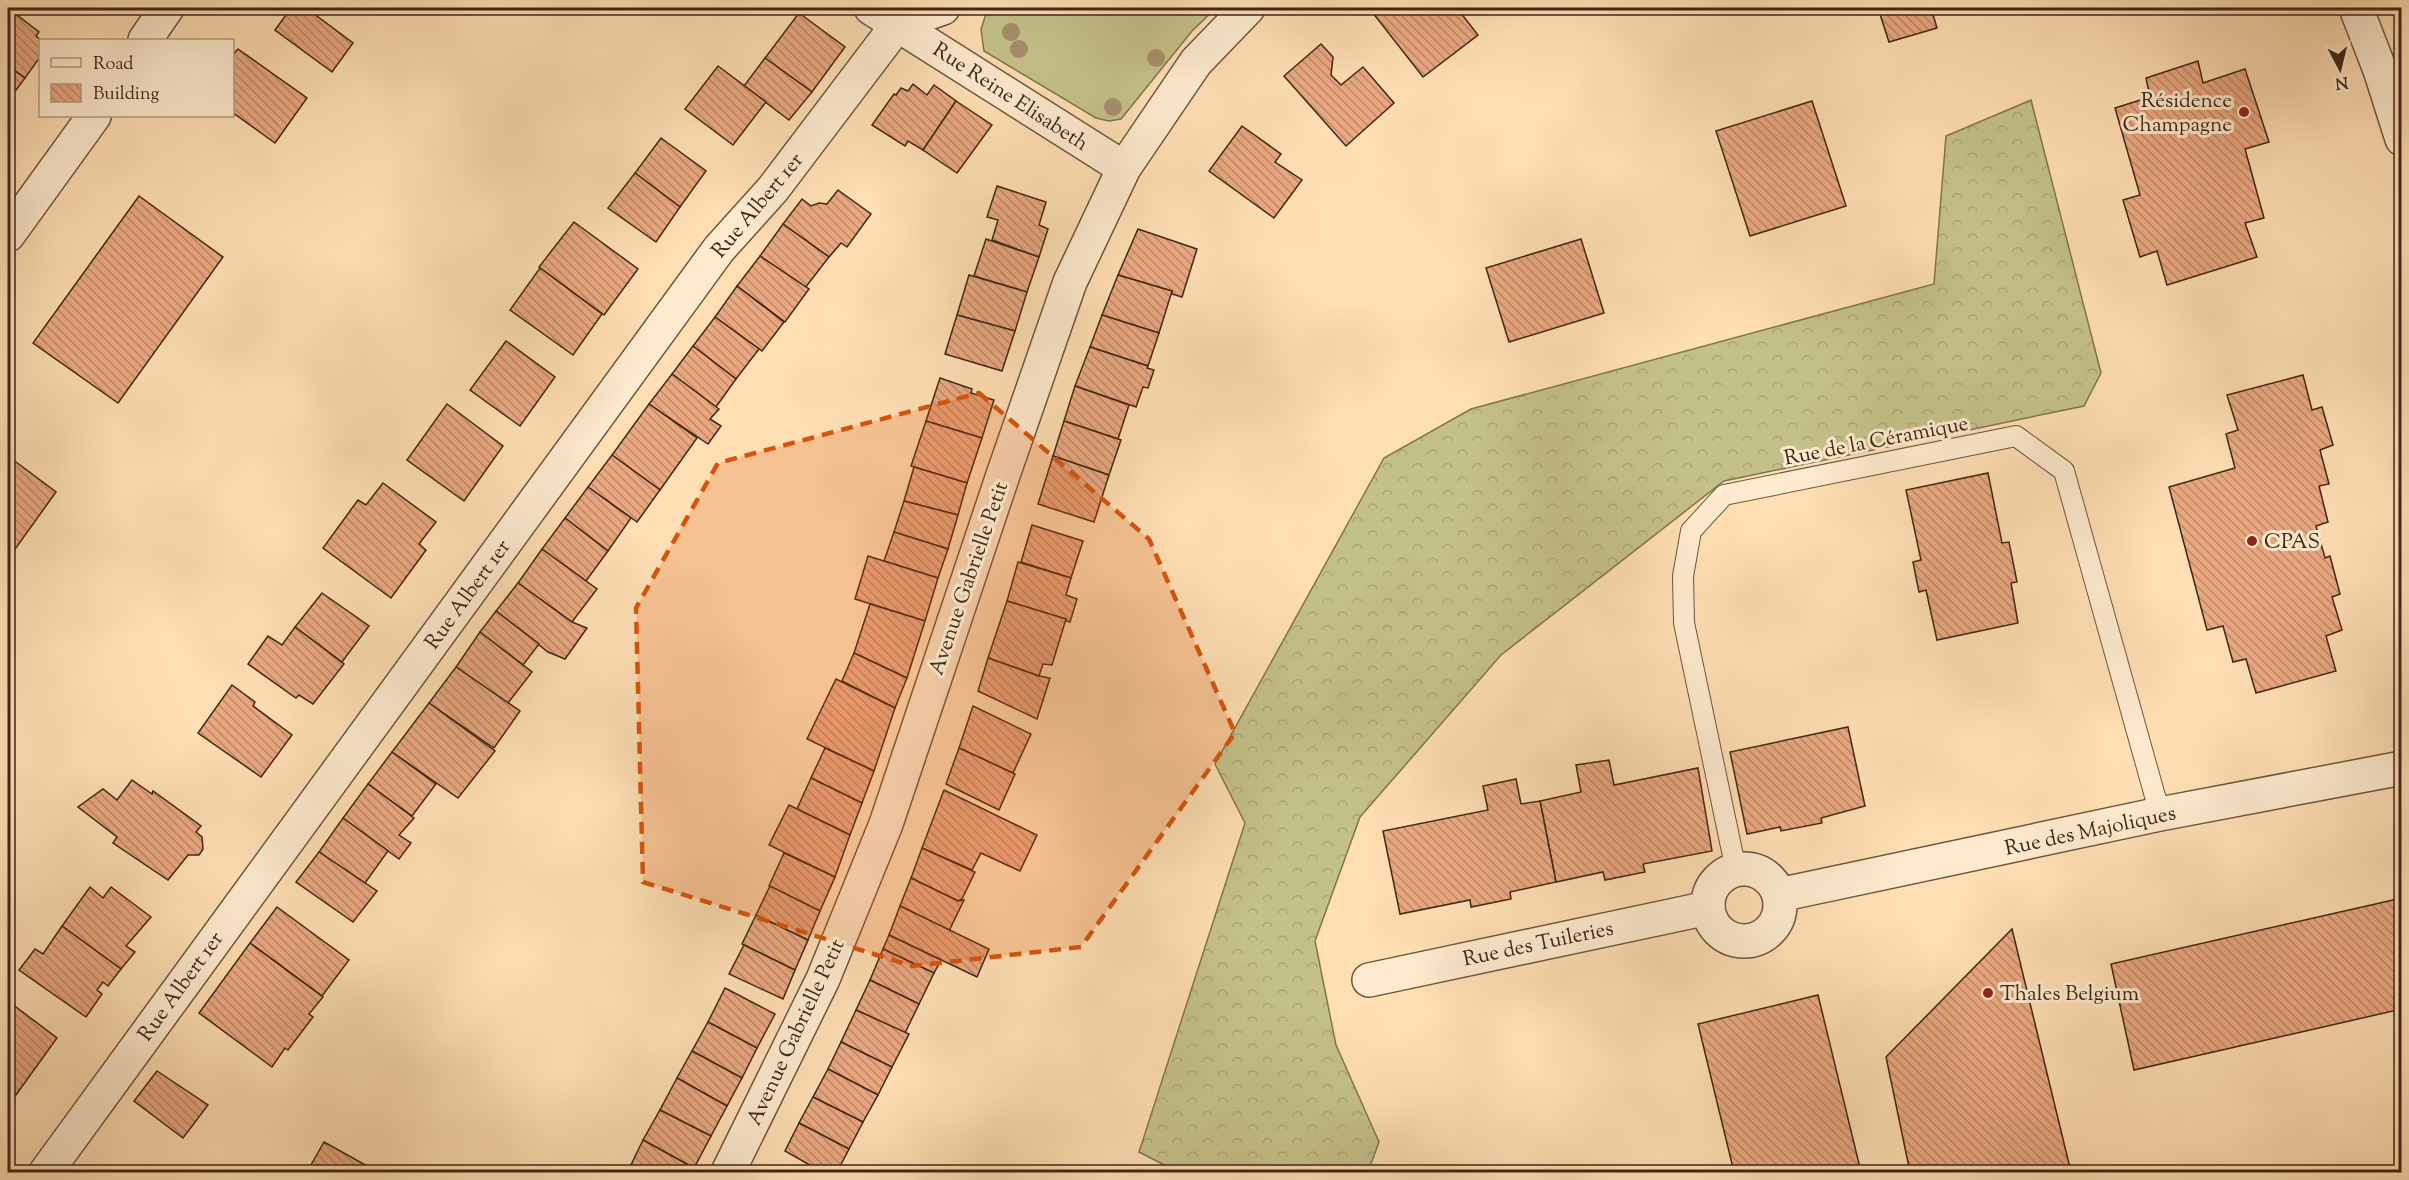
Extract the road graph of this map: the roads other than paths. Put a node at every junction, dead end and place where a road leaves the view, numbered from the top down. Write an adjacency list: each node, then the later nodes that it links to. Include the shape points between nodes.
1 (167, 8): 6 (street)
2 (943, 8): 5 (street, Rue Reine Elisabeth)
3 (1248, 8): 9 (street, Avenue Gabrielle Petit, via 1196,62)
4 (2356, 8): 8 (street)
5 (885, 16): 9 (street, Rue Reine Elisabeth); 17 (street, Rue Albert 1er, via 773,189 719,249)
6 (146, 39)
7 (93, 117): 10 (street)
8 (2402, 139)
9 (1124, 168): 18 (street, Avenue Gabrielle Petit, via 1070,282 882,835 823,979)
10 (8, 235)
11 (2402, 768): 12 (street, Rue des Majoliques)
12 (2160, 814): 13 (lane, Rue de la Céramique, via 2064,471 2016,436 1725,495 1691,531 1683,576 1684,622); 14 (street, Rue des Majoliques)
13 (1736, 870): 14 (street, via 1763,874); 15 (street, via 1715,883)
14 (1779, 895): 15 (street, via 1776,922 1757,939 1731,939 1711,921)
15 (1708, 908): 16 (street, Rue des Tuileries)
16 (1369, 980)
17 (46, 1173)
18 (728, 1173)

